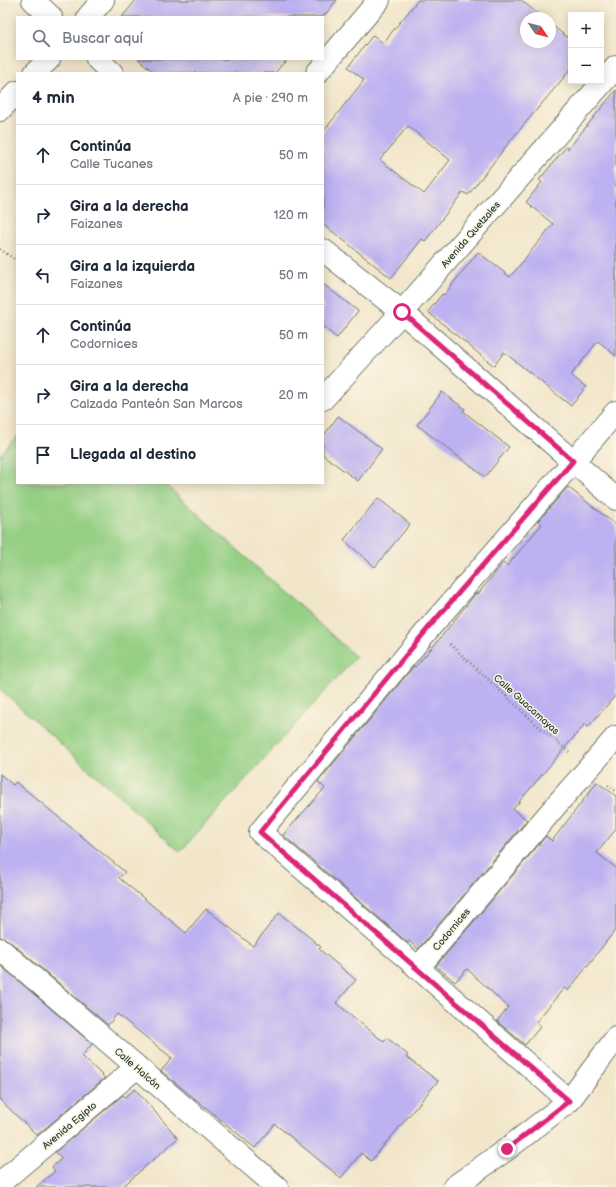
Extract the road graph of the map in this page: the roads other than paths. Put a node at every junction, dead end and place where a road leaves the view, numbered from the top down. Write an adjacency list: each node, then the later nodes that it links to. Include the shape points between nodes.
1 (33, 0): 4 (street)
2 (103, 0): 5 (street)
3 (379, 0): 11 (street)
4 (50, 16)
5 (89, 16)
6 (48, 60): 9 (street)
7 (98, 60): 10 (street)
8 (616, 67): 15 (street, Avenida Quetzales)
9 (36, 72)
10 (111, 72)
11 (317, 72)
12 (16, 93): 13 (street)
13 (0, 110)
14 (324, 251): 15 (street)
15 (402, 312): 16 (street, Avenida Quetzales); 18 (street)
16 (324, 398)
17 (616, 412): 18 (street)
18 (573, 461): 19 (street); 22 (street, via 430,626 260,832)
19 (616, 499)
20 (616, 737): 22 (street, Codornices)
21 (0, 949): 24 (street, Calle Halcón)
22 (418, 968): 25 (street)
23 (616, 1038): 25 (street)
24 (137, 1067): 26 (street, Avenida Egipto); 27 (street, Calle Halcón)
25 (569, 1101): 28 (street)
26 (0, 1183)
27 (277, 1187)
28 (454, 1187)

